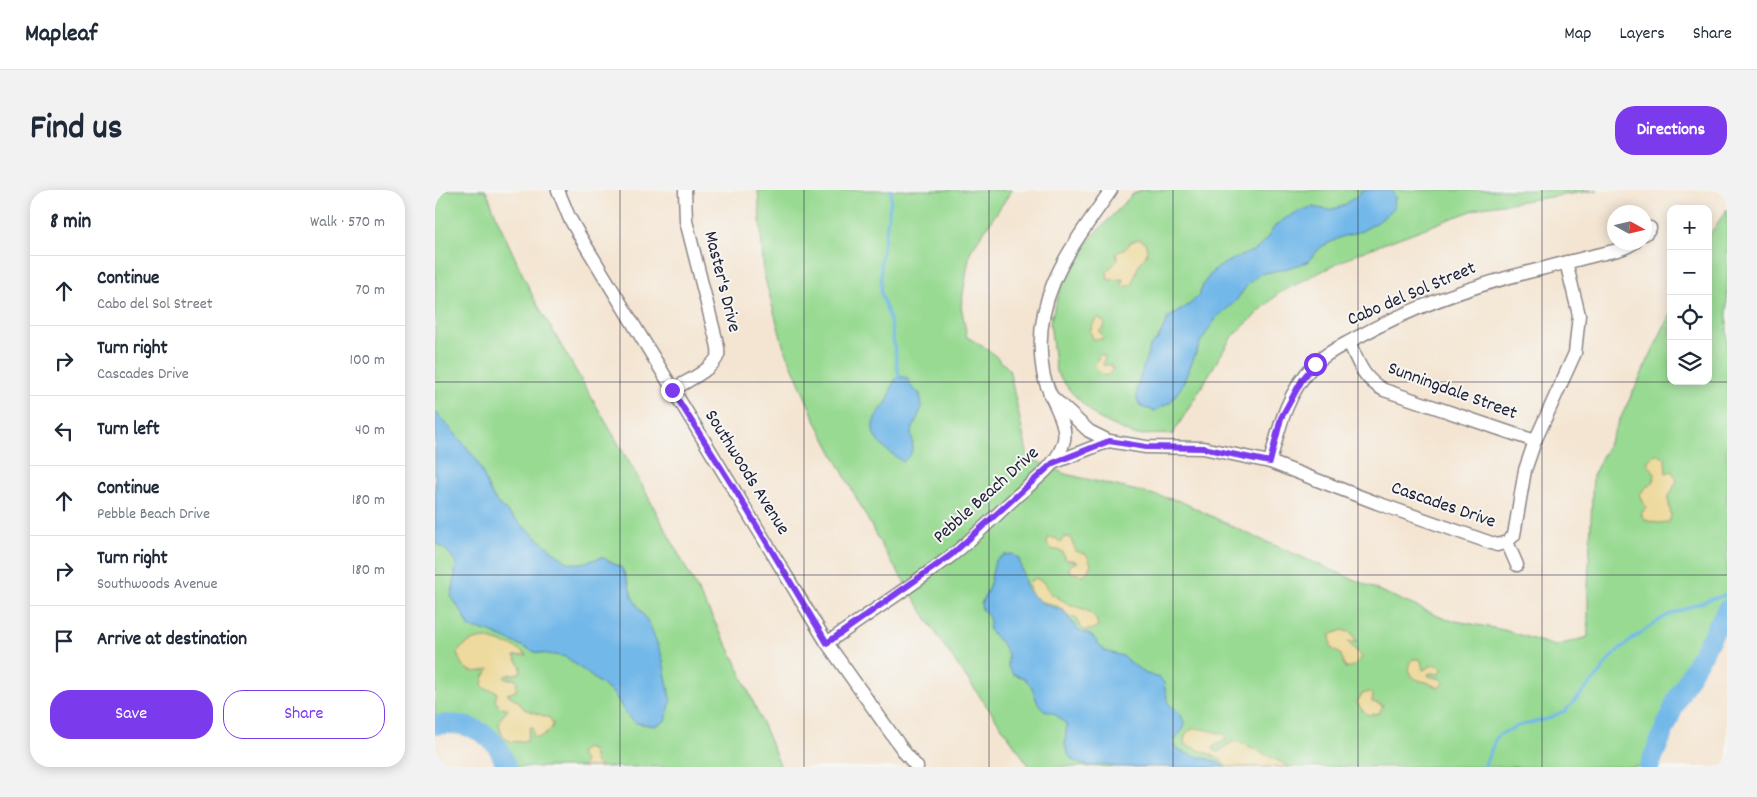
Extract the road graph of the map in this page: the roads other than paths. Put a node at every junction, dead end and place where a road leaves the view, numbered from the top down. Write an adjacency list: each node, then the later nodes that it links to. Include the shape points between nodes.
1 (558, 190): 7 (street, Southwoods Avenue, via 578,233)
2 (685, 190): 7 (street, Master's Drive, via 686,221 719,353 707,369)
3 (1111, 190): 8 (street, Pebble Beach Drive, via 1073,244 1045,302 1041,349 1043,373)
4 (1616, 250): 5 (street, Cabo del Sol Street)
5 (1567, 262): 6 (street, Cabo del Sol Street, via 1473,288 1379,325); 10 (street, Cascades Drive, via 1579,315 1575,353)
6 (1349, 342): 10 (street, Sunningdale Street, via 1363,372 1376,386); 11 (street, Cabo del Sol Street, via 1331,351 1302,380 1281,418)
7 (672, 390): 15 (street, Southwoods Avenue)
8 (1050, 395): 9 (street, via 1089,431); 12 (street, Pebble Beach Drive, via 1064,428 1064,440)
9 (1109, 441): 11 (street, Cascades Drive, via 1146,447 1203,448); 12 (street)
10 (1535, 441): 13 (street, Cascades Drive, via 1525,470 1517,525)
11 (1270, 462): 13 (street, Cascades Drive, via 1497,545)
12 (1053, 463): 15 (street, Pebble Beach Drive, via 951,555)
13 (1507, 542): 14 (street)
14 (1517, 565)
15 (827, 643): 16 (street, Southwoods Avenue)
16 (917, 767)

